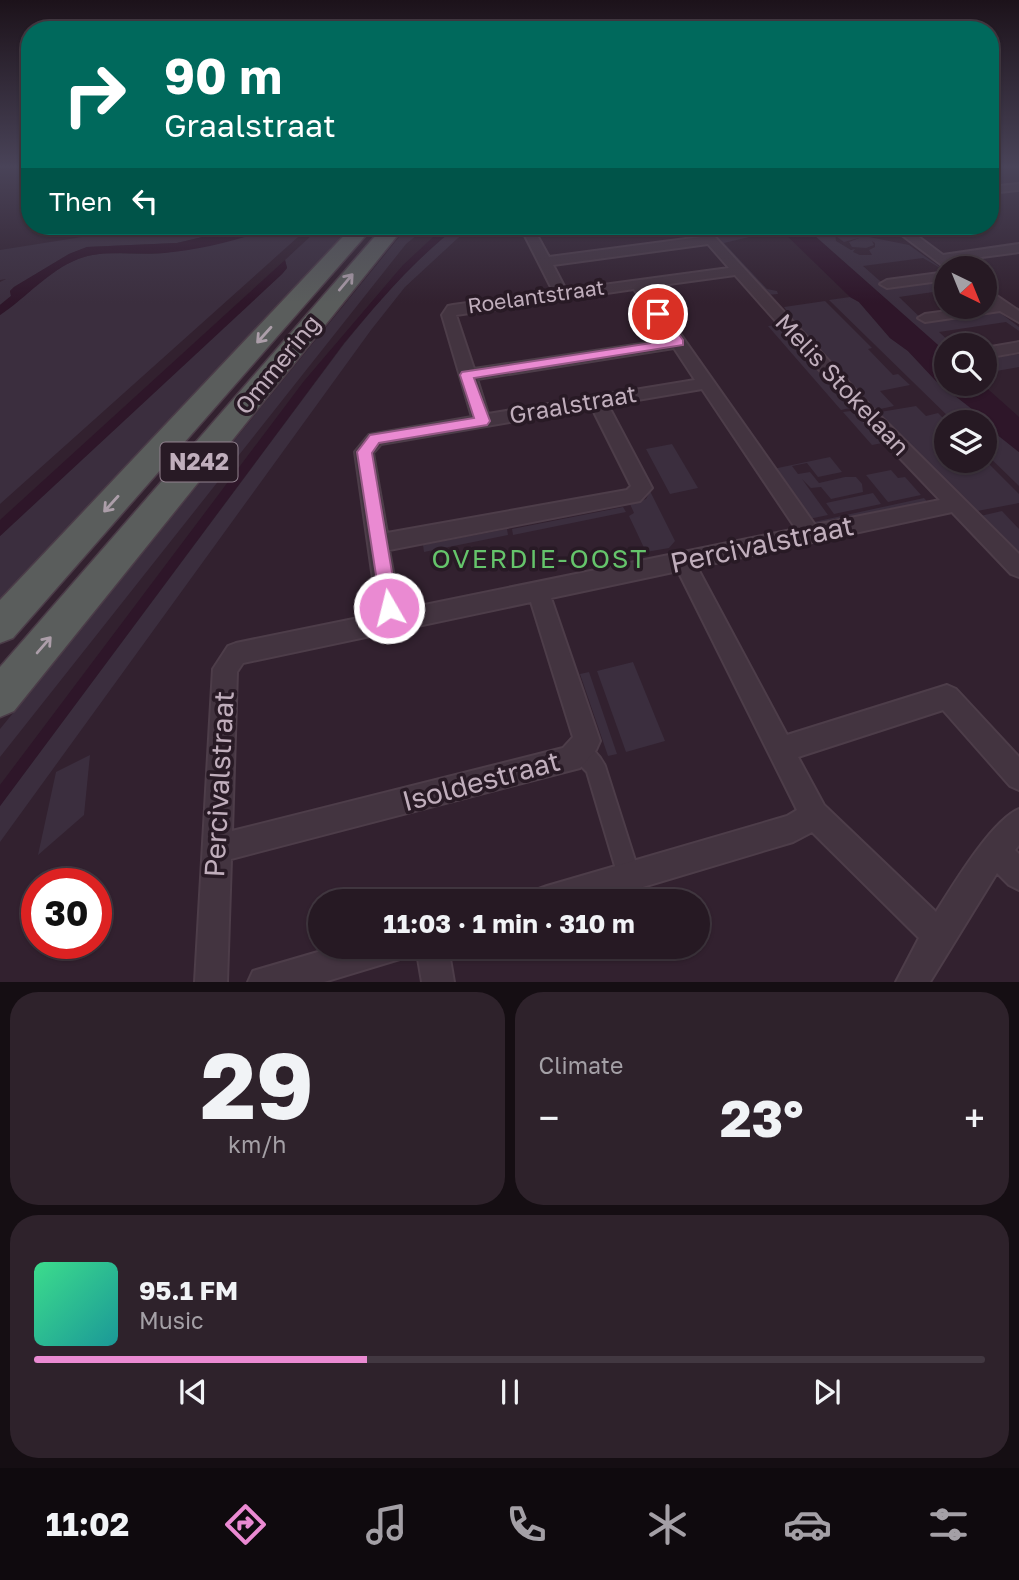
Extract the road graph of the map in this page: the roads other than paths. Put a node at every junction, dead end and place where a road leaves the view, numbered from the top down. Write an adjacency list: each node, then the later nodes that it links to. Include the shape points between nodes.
1 (355, 235): 34 (highway, Ommering / N242, one-way to 34)
2 (387, 235): 35 (highway, Ommering / N242, one-way to 2)
3 (530, 235): 10 (street)
4 (679, 235): 10 (street)
5 (708, 235): 11 (street, Melis Stokelaan)
6 (908, 235): 8 (street)
7 (1019, 248): 9 (street)
8 (936, 256)
9 (962, 256)
10 (544, 262): 15 (street)
11 (737, 271): 13 (street, Roelantstraat); 27 (street, Melis Stokelaan)
12 (934, 277): 14 (street)
13 (637, 284): 15 (street, Roelantstraat); 20 (street)
14 (887, 284)
15 (561, 293): 23 (street, Roelantstraat, via 453,309 449,315)
16 (998, 302): 17 (street)
17 (1003, 306): 18 (street); 19 (street)
18 (925, 318)
19 (1019, 318)
20 (679, 343): 23 (street); 24 (street)
21 (1019, 347): 22 (street)
22 (997, 351)
23 (467, 375): 26 (street, Roelantstraat)
24 (706, 383): 25 (street, Graalstraat); 28 (street)
25 (597, 401): 26 (street, Graalstraat); 29 (street, via 642,488 633,496)
26 (482, 421): 29 (street, Graalstraat, via 375,439 364,452)
27 (955, 504): 28 (street, Percivalstraat); 31 (street, Melis Stokelaan)
28 (809, 532): 30 (street, Percivalstraat)
29 (380, 543): 33 (street, Graalstraat)
30 (684, 562): 32 (street, Percivalstraat); 36 (street)
31 (1019, 568)
32 (538, 591): 33 (street, Percivalstraat); 37 (street, Isoldestraat, via 587,741)
33 (390, 620): 41 (street, Percivalstraat, via 236,654 225,669)
34 (0, 626)
35 (0, 697)
36 (782, 749): 38 (street, via 947,697); 39 (street)
37 (579, 750): 41 (street, Isoldestraat, via 571,759); 44 (street, via 594,766)
38 (1019, 777)
39 (814, 815): 44 (street, via 793,828); 46 (street)
40 (1019, 823): 42 (street)
41 (216, 849): 49 (street, Percivalstraat)
42 (995, 849): 43 (street); 46 (street)
43 (1019, 875)
44 (629, 876): 45 (street)
45 (586, 889)
46 (938, 935): 52 (street)
47 (348, 959): 50 (street)
48 (434, 959): 51 (street)
49 (211, 982)
50 (264, 982)
51 (438, 982)
52 (912, 982)

